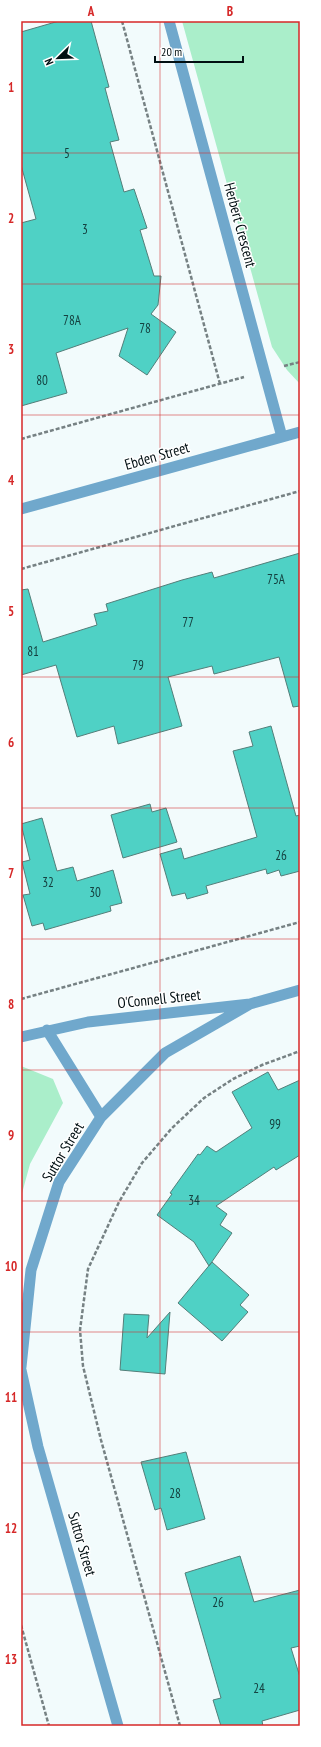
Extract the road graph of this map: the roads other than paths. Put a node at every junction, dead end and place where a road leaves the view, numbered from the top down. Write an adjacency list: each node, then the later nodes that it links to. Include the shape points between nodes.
1 (169, 21): 3 (street, Herbert Crescent)
2 (300, 432): 3 (street, Ebden Street)
3 (282, 437): 4 (street, Ebden Street)
4 (21, 509)
5 (300, 990): 6 (street, O'Connell Street)
6 (250, 1004): 7 (street, O'Connell Street, via 88,1022); 9 (street, Suttor Street, via 165,1053)
7 (47, 1030): 8 (street, O'Connell Street); 9 (street, Suttor Street)
8 (21, 1037)
9 (101, 1117): 10 (street, Suttor Street, via 59,1182 31,1270)
10 (21, 1367)
11 (21, 1370): 12 (street, Suttor Street, via 38,1447)
12 (118, 1726)

